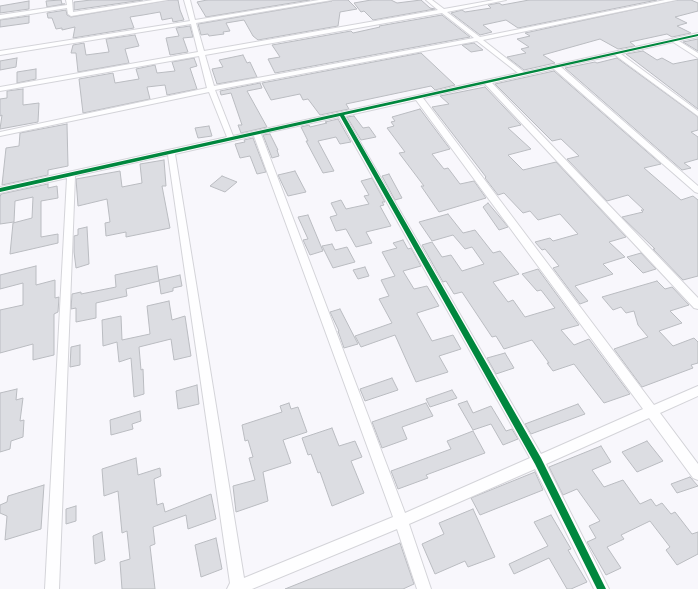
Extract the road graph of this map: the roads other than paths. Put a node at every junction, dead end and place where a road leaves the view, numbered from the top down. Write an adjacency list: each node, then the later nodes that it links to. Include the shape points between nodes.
1 (69, 0): 8 (street)
2 (164, 0): 8 (street, via 71,14)
3 (188, 0): 11 (street)
4 (329, 0): 11 (street)
5 (429, 0): 9 (street)
6 (503, 0): 9 (street)
7 (673, 0): 13 (street)
8 (70, 6): 10 (street)
9 (443, 11): 13 (street); 17 (street)
10 (0, 17)
11 (193, 22): 15 (street); 17 (street)
12 (698, 35): 14 (street)
13 (478, 39): 20 (street); 23 (street)
14 (674, 40): 16 (street); 18 (street)
15 (0, 53)
16 (616, 53): 19 (street); 26 (street)
17 (202, 54): 22 (street); 23 (street)
18 (698, 56)
19 (555, 66): 20 (street); 33 (street)
20 (522, 73): 21 (street)
21 (486, 81): 24 (street); 34 (street)
22 (0, 89)
23 (211, 89): 28 (street); 29 (street)
24 (418, 97): 25 (street); 36 (street)
25 (341, 114): 27 (street); 37 (street)
26 (698, 114)
27 (257, 133): 29 (street); 39 (street)
28 (0, 134)
29 (231, 139): 30 (street)
30 (171, 152): 31 (street); 40 (street)
31 (71, 174): 32 (street); 41 (street)
32 (0, 190)
33 (698, 190)
34 (698, 305)
35 (698, 391): 36 (street)
36 (652, 411): 37 (street); 38 (street)
37 (538, 461): 39 (street); 43 (street)
38 (698, 474)
39 (401, 521): 40 (street); 42 (street)
40 (236, 588)
41 (52, 589)
42 (424, 589)
43 (602, 589)

